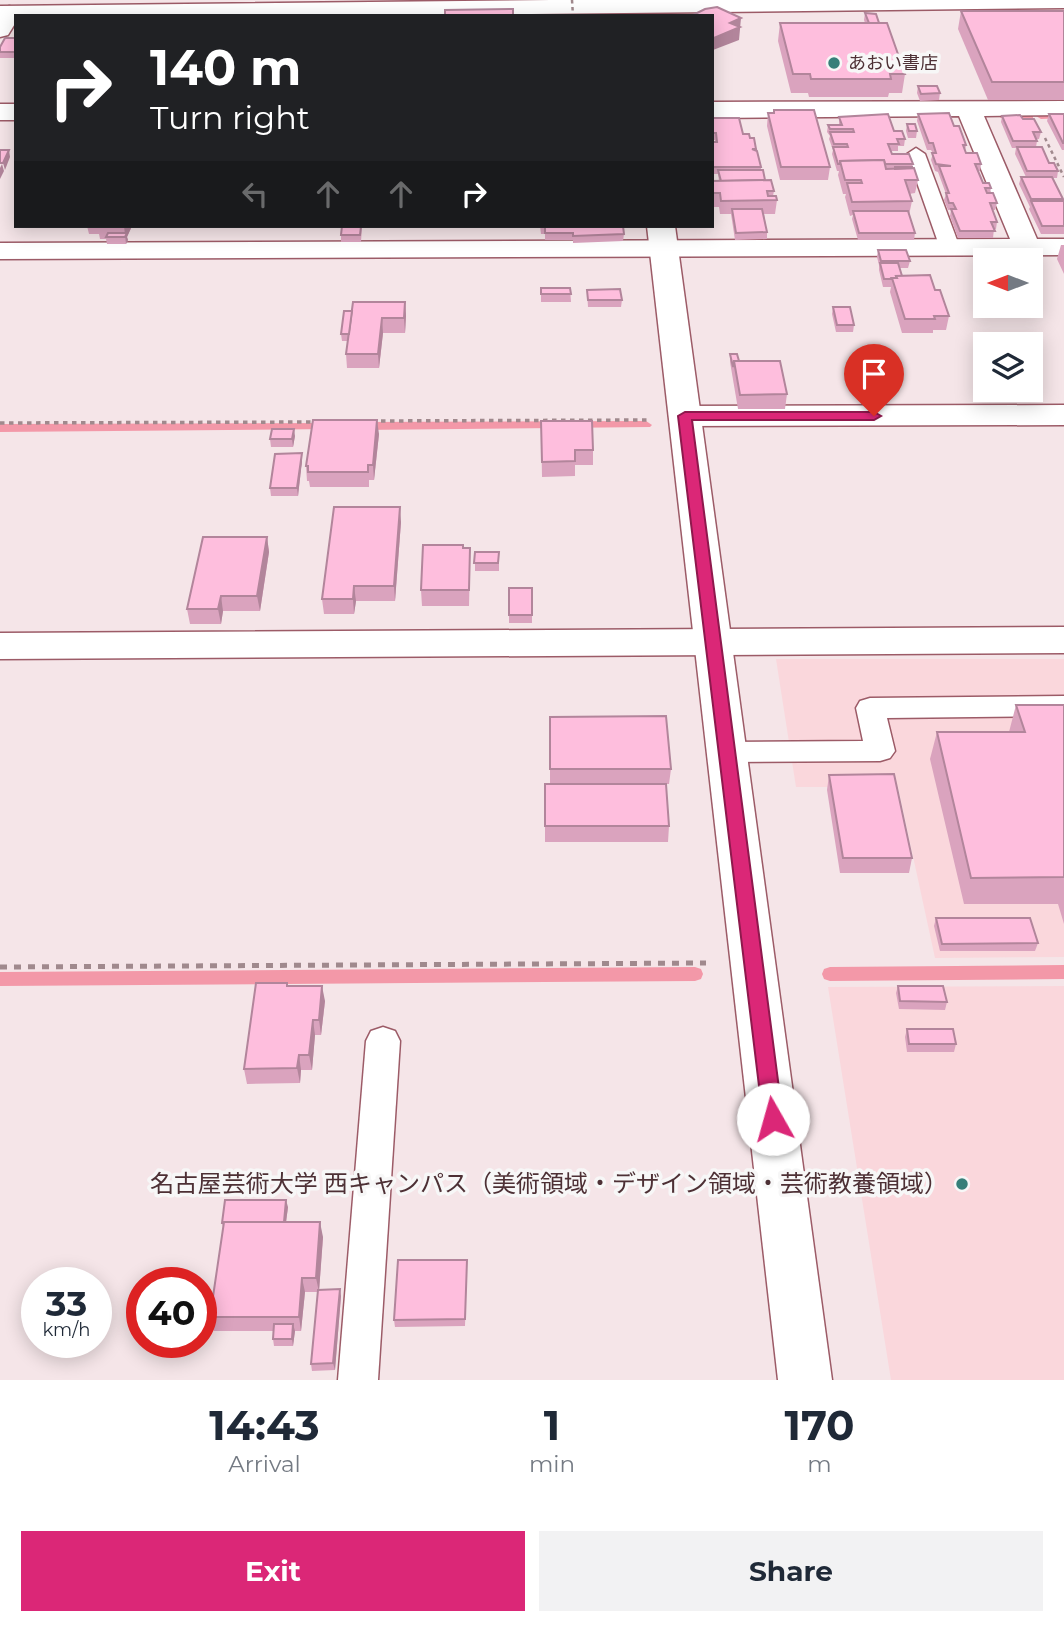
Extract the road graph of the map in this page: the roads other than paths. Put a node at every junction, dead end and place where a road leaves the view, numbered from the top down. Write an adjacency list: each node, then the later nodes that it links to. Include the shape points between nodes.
1 (1064, 1): 2 (street)
2 (634, 11): 3 (street)
3 (364, 14)
4 (969, 108): 5 (street); 6 (street); 9 (street)
5 (1064, 108)
6 (714, 110)
7 (916, 154): 11 (lane)
8 (663, 238): 11 (street); 12 (street); 14 (street)
9 (1027, 247): 10 (street); 11 (street)
10 (1064, 247)
11 (950, 248)
12 (0, 251)
13 (1064, 415): 14 (street)
14 (685, 418): 16 (street)
15 (1064, 640): 16 (street)
16 (713, 643): 17 (street); 19 (street)
17 (0, 646)
18 (1064, 706): 19 (lane, via 870,708 880,751)
19 (727, 752): 22 (street)
20 (383, 1041): 21 (lane)
21 (358, 1380)
22 (805, 1380)

